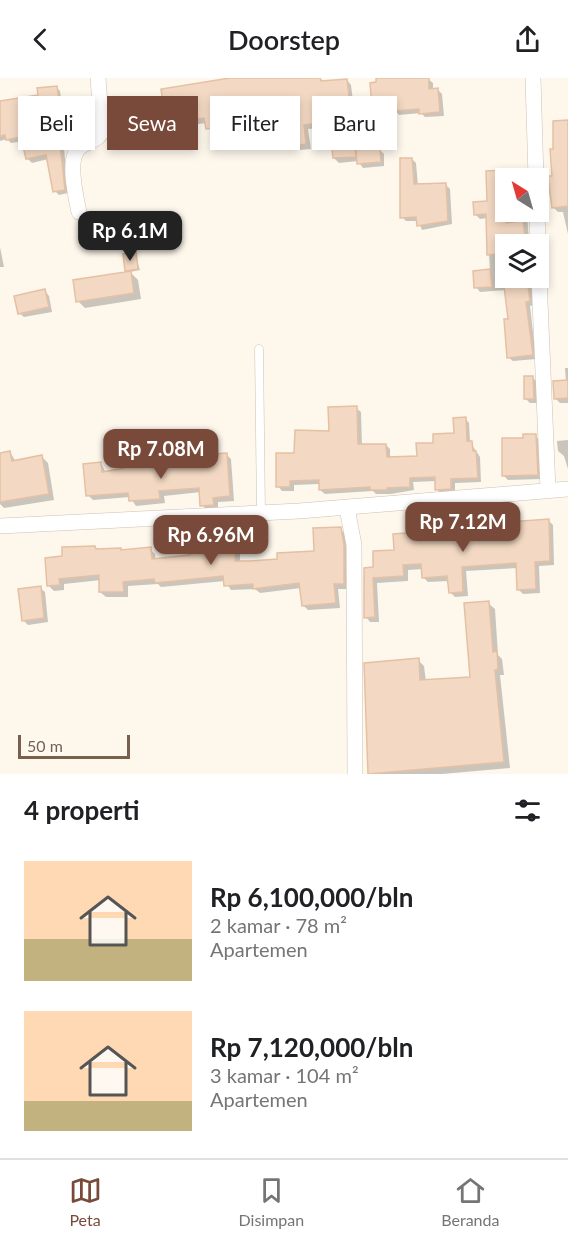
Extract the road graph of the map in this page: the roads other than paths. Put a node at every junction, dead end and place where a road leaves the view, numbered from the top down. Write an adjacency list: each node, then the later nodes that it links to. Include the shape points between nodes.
1 (98, 78): 4 (street, via 102,131 74,156)
2 (533, 78): 3 (street)
3 (536, 168)
4 (79, 212)
5 (539, 288): 8 (street)
6 (259, 349): 10 (lane)
7 (568, 489): 8 (street)
8 (548, 490): 9 (street)
9 (346, 507): 10 (street); 12 (street, via 354,544)
10 (261, 513): 11 (street)
11 (0, 526)
12 (355, 774)

